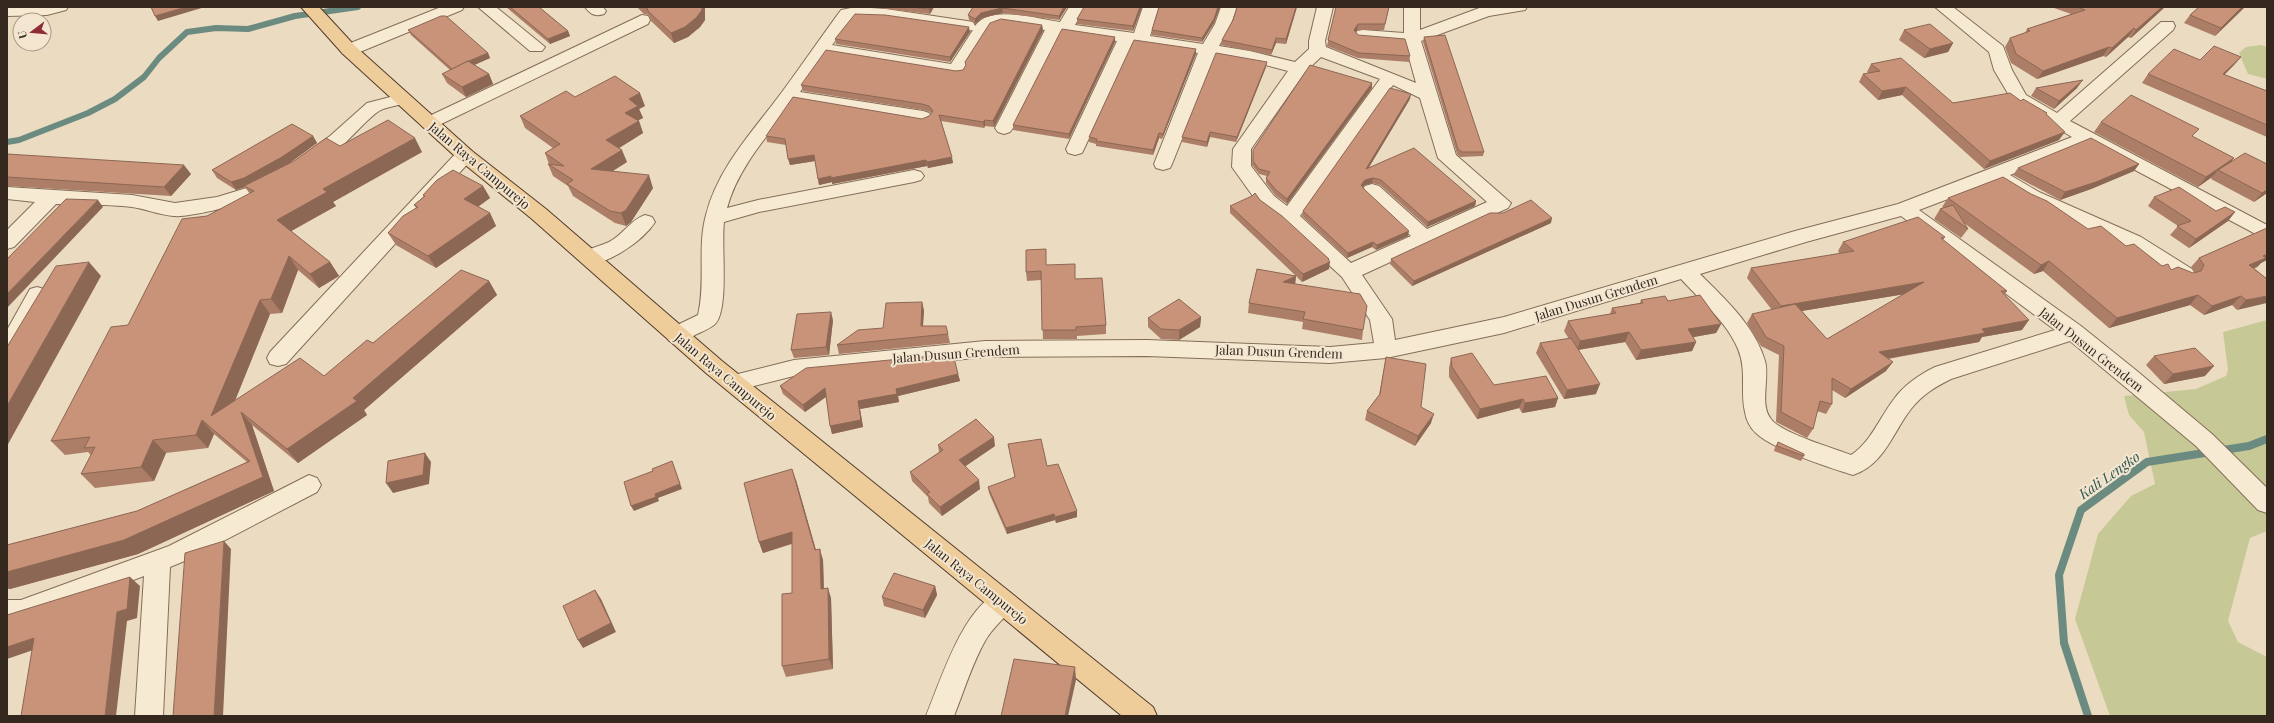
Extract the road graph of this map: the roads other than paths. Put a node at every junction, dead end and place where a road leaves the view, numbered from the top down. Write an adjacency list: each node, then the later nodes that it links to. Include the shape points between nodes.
1 (60, 7): 12 (street, via 47,10)
2 (456, 7): 23 (street)
3 (486, 7): 21 (street)
4 (1077, 7): 17 (street)
5 (1151, 7): 19 (street)
6 (1229, 7): 24 (street, via 1223,24)
7 (1325, 7): 25 (street, via 1317,41)
8 (1412, 7): 20 (street)
9 (1519, 7): 11 (street)
10 (1943, 7): 32 (street, via 1997,50 2003,70 2019,98)
11 (1486, 9): 20 (street)
12 (7, 11)
13 (316, 14): 23 (main road, Jalan Raya Campurejo)
14 (642, 20): 33 (street)
15 (967, 26): 22 (street, via 869,12 851,12)
16 (2167, 26): 32 (street)
17 (1060, 28): 19 (street); 22 (street, via 999,18 991,20 984,25 958,67); 34 (street)
18 (1363, 35): 20 (street)
19 (1133, 39): 24 (street); 36 (street)
20 (1412, 39): 29 (street)
21 (536, 47)
22 (822, 48): 28 (street)
23 (349, 50): 30 (main road, Jalan Raya Campurejo)
24 (1208, 50): 26 (street, via 1250,56); 38 (street)
25 (1318, 50): 26 (street); 27 (street)
26 (1299, 68): 45 (street, via 1242,148 1240,158 1241,167 1266,201)
27 (1390, 77): 29 (street); 45 (street)
28 (789, 95): 31 (street); 46 (street, via 741,158 719,202)
29 (1428, 95): 49 (street, via 1447,158 1501,203)
30 (402, 99): 33 (main road, Jalan Raya Campurejo); 43 (street, via 373,107 337,140 292,172 257,191 219,203 175,210 132,200)
31 (923, 117)
32 (2058, 122): 35 (street)
33 (429, 123): 37 (main road, Jalan Raya Campurejo)
34 (1004, 128)
35 (2086, 137): 39 (street, Jalan Dusun Grendem); 48 (street)
36 (1075, 149)
37 (465, 155): 51 (main road, Jalan Raya Campurejo); 60 (street)
38 (1163, 164)
39 (1994, 174): 44 (street, Jalan Dusun Grendem); 54 (street, via 2032,197 2134,242)
40 (914, 176): 46 (street, via 758,206)
41 (1372, 190): 49 (street)
42 (7, 193): 43 (street)
43 (51, 197): 50 (street)
44 (1904, 209): 52 (street, Jalan Dusun Grendem); 56 (street, Jalan Dusun Grendem)
45 (1289, 217): 53 (street)
46 (716, 218): 57 (street, via 712,248 713,292 708,319)
47 (645, 222): 51 (street, via 618,246)
48 (2267, 233)
49 (1425, 238): 53 (street)
50 (7, 242)
51 (590, 258): 57 (main road, Jalan Raya Campurejo)
52 (1685, 271): 56 (street, via 1727,316 1748,344 1754,364 1755,412 1764,427 1783,438 1853,466 1864,460 1909,395 1929,380 1943,373); 59 (street, Jalan Dusun Grendem, via 1504,325)
53 (1349, 272): 59 (street, via 1381,319)
54 (2185, 274)
55 (37, 294): 58 (street, via 26,318)
56 (2073, 332): 63 (street, Jalan Dusun Grendem, via 2204,440)
57 (677, 335): 61 (main road, Jalan Raya Campurejo)
58 (7, 347)
59 (1386, 350): 61 (street, Jalan Dusun Grendem, via 1330,355 1147,348 985,348 794,368)
60 (278, 358)
61 (734, 383): 65 (main road, Jalan Raya Campurejo)
62 (309, 486): 64 (street, via 178,553)
63 (2267, 503)
64 (158, 560): 66 (street, via 21,611); 67 (street)
65 (1002, 602): 68 (street, via 984,620 974,636); 69 (main road, Jalan Raya Campurejo)
66 (7, 611)
67 (149, 716)
68 (940, 716)
69 (1143, 716)

